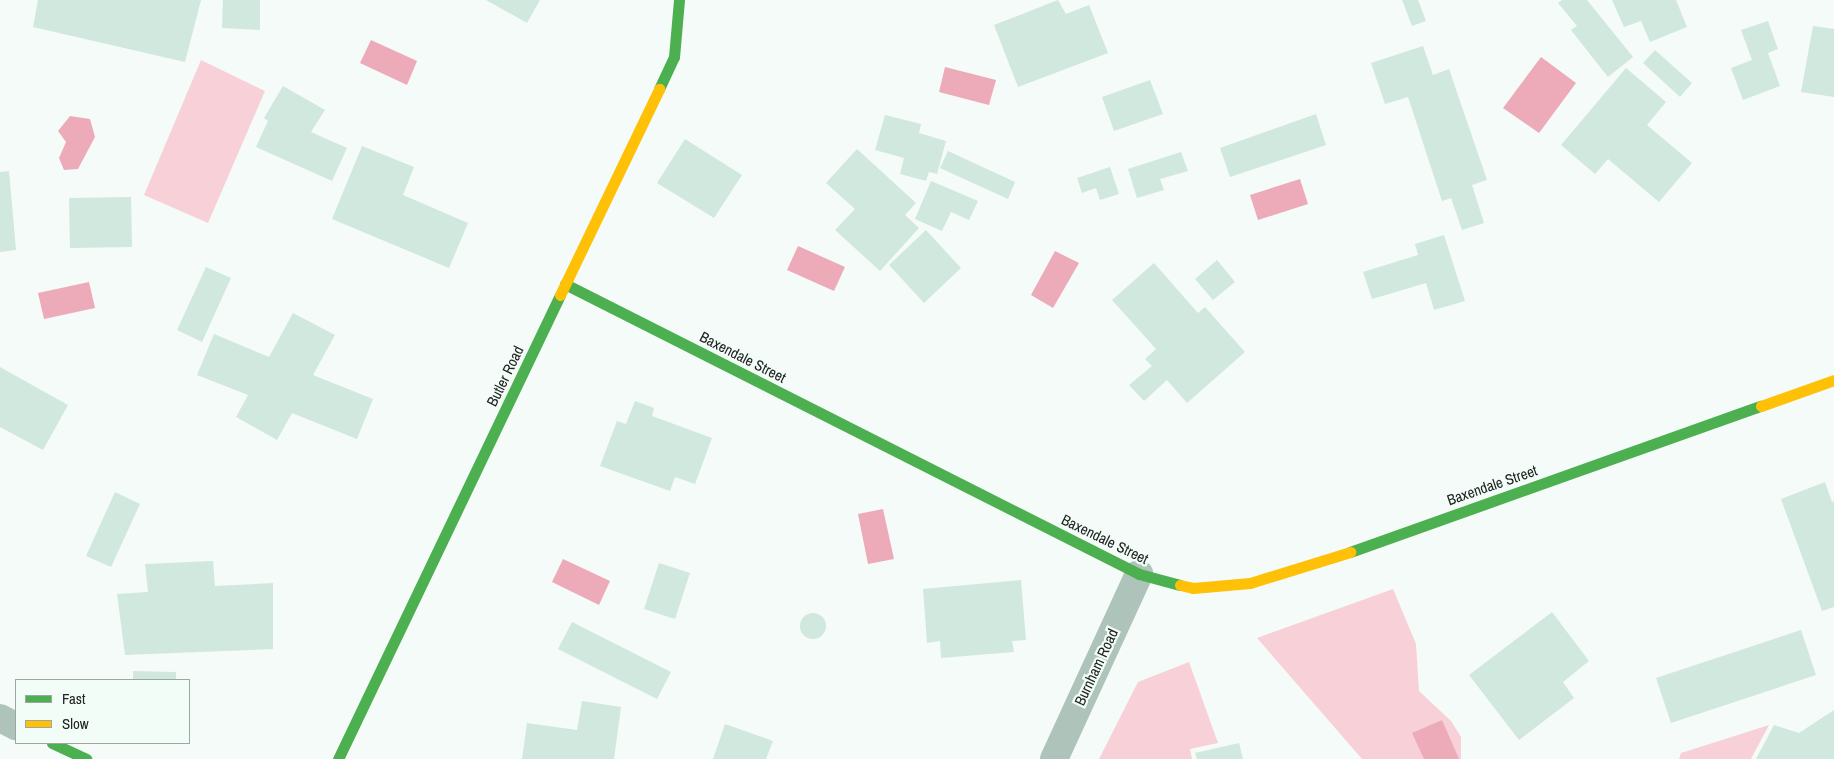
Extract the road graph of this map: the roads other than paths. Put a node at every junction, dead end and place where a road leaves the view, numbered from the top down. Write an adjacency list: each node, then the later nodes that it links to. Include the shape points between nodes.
1 (679, 0): 2 (street, Butler Road, via 674,57)
2 (565, 284): 4 (street, Baxendale Street); 9 (street, Butler Road)
3 (1834, 380): 4 (street, Baxendale Street, via 1315,564 1250,583 1193,588)
4 (1138, 574): 10 (street, Burnham Road)
5 (0, 718): 6 (street)
6 (15, 726)
7 (54, 744): 8 (street)
8 (86, 759)
9 (338, 759)
10 (1054, 759)

